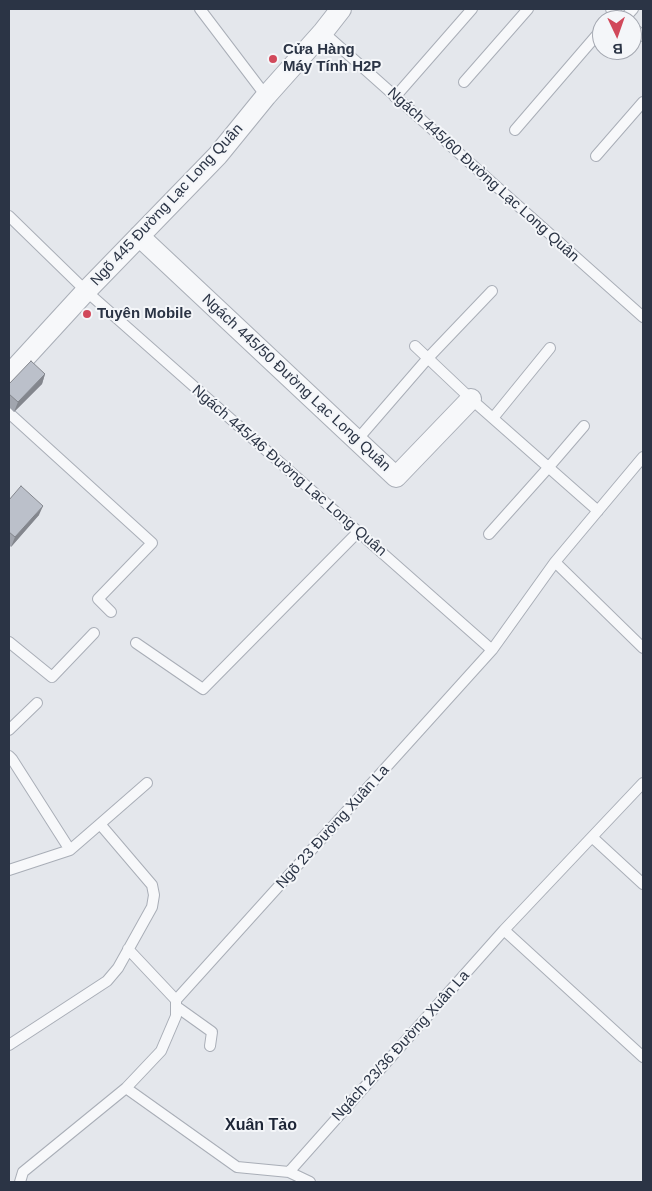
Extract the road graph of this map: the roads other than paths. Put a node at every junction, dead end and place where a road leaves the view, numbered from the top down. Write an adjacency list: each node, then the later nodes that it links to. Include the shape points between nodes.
1 (200, 9): 8 (lane)
2 (341, 9): 5 (street, Ngõ 445 Đường Lạc Long Quân)
3 (472, 9): 9 (lane)
4 (528, 9): 7 (lane)
5 (323, 32): 8 (street, Ngõ 445 Đường Lạc Long Quân); 9 (lane, Ngách 445/60 Đường Lạc Long Quân)
6 (592, 40): 11 (lane)
7 (464, 82)
8 (266, 96): 14 (street, Ngõ 445 Đường Lạc Long Quân, via 218,155)
9 (396, 97): 17 (lane, Ngách 445/60 Đường Lạc Long Quân)
10 (643, 102): 12 (lane)
11 (514, 130)
12 (596, 156)
13 (9, 216): 15 (lane, Ngách 445/46 Đường Lạc Long Quân)
14 (139, 236): 15 (street, Ngõ 445 Đường Lạc Long Quân); 26 (street, Ngách 445/50 Đường Lạc Long Quân)
15 (86, 291): 21 (street, Ngõ 445 Đường Lạc Long Quân); 30 (lane, Ngách 445/46 Đường Lạc Long Quân)
16 (492, 291): 20 (lane)
17 (643, 317)
18 (415, 346): 20 (lane)
19 (550, 348): 24 (lane)
20 (428, 358): 22 (lane); 26 (lane)
21 (9, 375)
22 (471, 399): 24 (lane); 26 (street, Ngách 445/50 Đường Lạc Long Quân, via 396,477)
23 (9, 413): 33 (lane, via 152,543 98,598)
24 (493, 418): 28 (lane)
25 (584, 426): 28 (lane)
26 (357, 440)
27 (643, 457): 29 (lane, Ngõ 23 Đường Xuân La)
28 (548, 468): 29 (lane); 31 (lane)
29 (598, 511): 32 (lane, Ngõ 23 Đường Xuân La)
30 (358, 532): 36 (lane, via 203,689); 38 (lane, Ngách 445/46 Đường Lạc Long Quân)
31 (489, 534)
32 (555, 562): 37 (lane); 38 (lane, Ngõ 23 Đường Xuân La)
33 (111, 612)
34 (94, 632): 35 (lane, via 52,678)
35 (9, 642)
36 (136, 643)
37 (643, 648)
38 (492, 650): 51 (lane, Ngõ 23 Đường Xuân La)
39 (37, 703): 40 (lane)
40 (9, 730)
41 (9, 756): 46 (lane)
42 (147, 783): 44 (lane)
43 (643, 784): 45 (lane, Ngách 23/36 Đường Xuân La)
44 (100, 824): 46 (lane); 50 (lane, via 152,886 152,906)
45 (592, 837): 48 (lane); 49 (lane, Ngách 23/36 Đường Xuân La)
46 (70, 850): 47 (lane)
47 (9, 870)
48 (643, 884)
49 (504, 930): 54 (lane); 56 (lane, Ngách 23/36 Đường Xuân La)
50 (128, 949): 51 (lane); 52 (lane, via 107,981)
51 (176, 1004): 53 (lane, via 212,1032); 55 (lane, Ngõ 23 Đường Xuân La, via 176,1016 161,1051)
52 (9, 1045)
53 (210, 1046)
54 (643, 1057)
55 (126, 1088): 56 (lane, via 237,1167); 57 (lane, Ngõ 23 Đường Xuân La, via 23,1172)
56 (289, 1172): 58 (lane)
57 (20, 1182)
58 (310, 1182)

